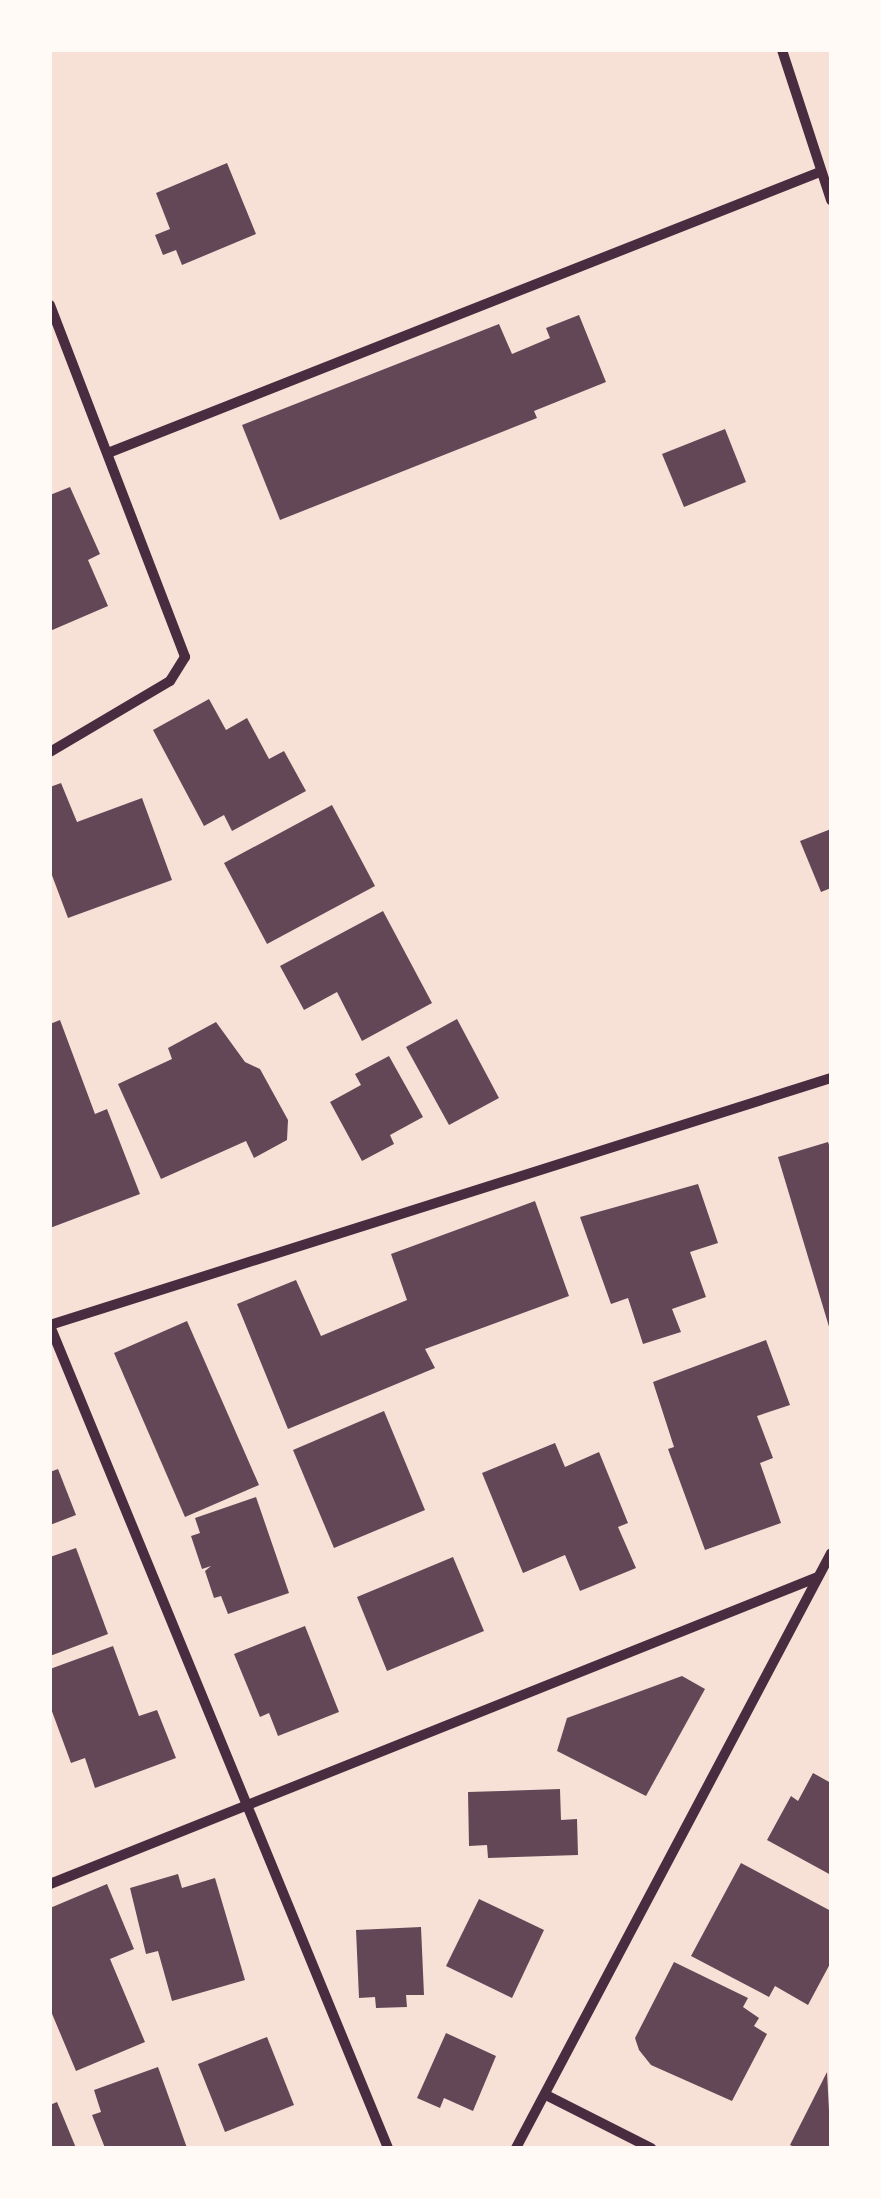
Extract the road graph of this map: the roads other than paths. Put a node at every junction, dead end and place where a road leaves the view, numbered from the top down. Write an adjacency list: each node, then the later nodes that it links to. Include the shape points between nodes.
1 (782, 50): 2 (street)
2 (820, 172): 3 (street); 5 (street)
3 (831, 200)
4 (50, 305): 5 (street)
5 (108, 453): 6 (street, via 184,647 181,669)
6 (50, 752)
7 (831, 1078): 8 (street)
8 (815, 1084): 9 (street); 10 (street)
9 (831, 1092)
10 (50, 1326): 13 (street)
11 (831, 1553): 12 (street)
12 (818, 1577): 13 (street); 15 (street)
13 (246, 1802): 14 (street); 16 (street)
14 (50, 1884)
15 (546, 2095): 17 (street); 18 (street)
16 (388, 2148)
17 (516, 2148)
18 (650, 2148)

